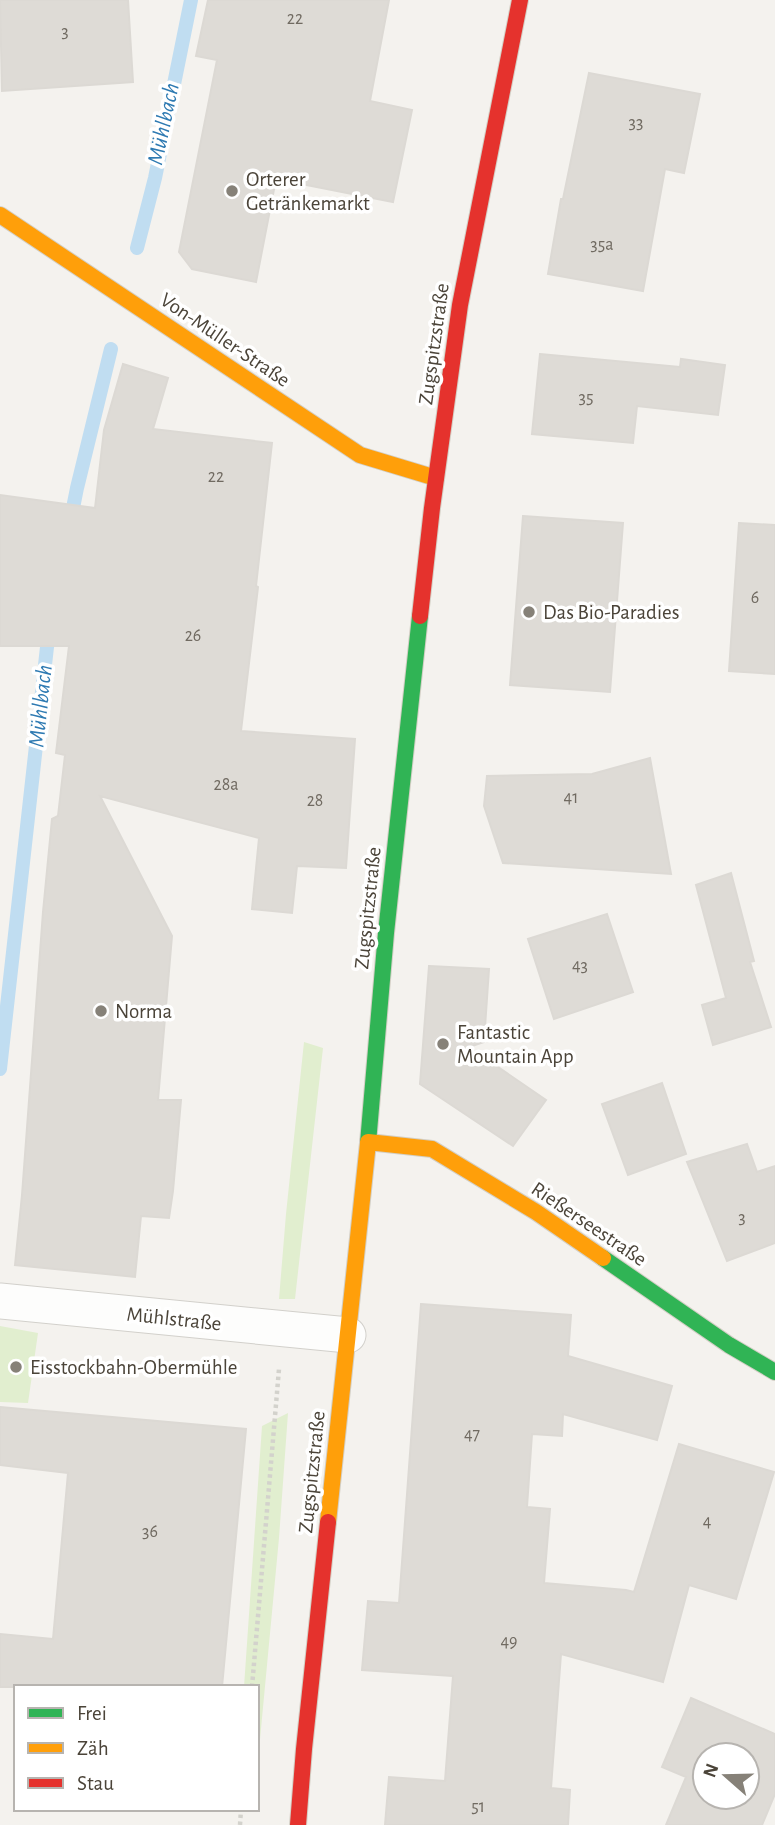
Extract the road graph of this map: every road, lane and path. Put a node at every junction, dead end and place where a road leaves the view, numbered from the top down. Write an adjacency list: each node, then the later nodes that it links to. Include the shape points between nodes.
1 (520, 0): 3 (main road, Zugspitzstraße, via 460,305)
2 (0, 215): 3 (main road, Von-Müller-Straße, via 360,455)
3 (436, 478): 4 (main road, Zugspitzstraße, via 387,919)
4 (368, 1142): 7 (main road, Zugspitzstraße); 8 (main road, Rießerseestraße, via 432,1149 536,1212)
5 (0, 1301): 6 (street, Mühlstraße)
6 (283, 1330): 7 (street, Mühlstraße); 9 (path)
7 (348, 1335): 10 (main road, Zugspitzstraße)
8 (775, 1372)
9 (252, 1685)
10 (298, 1825)

